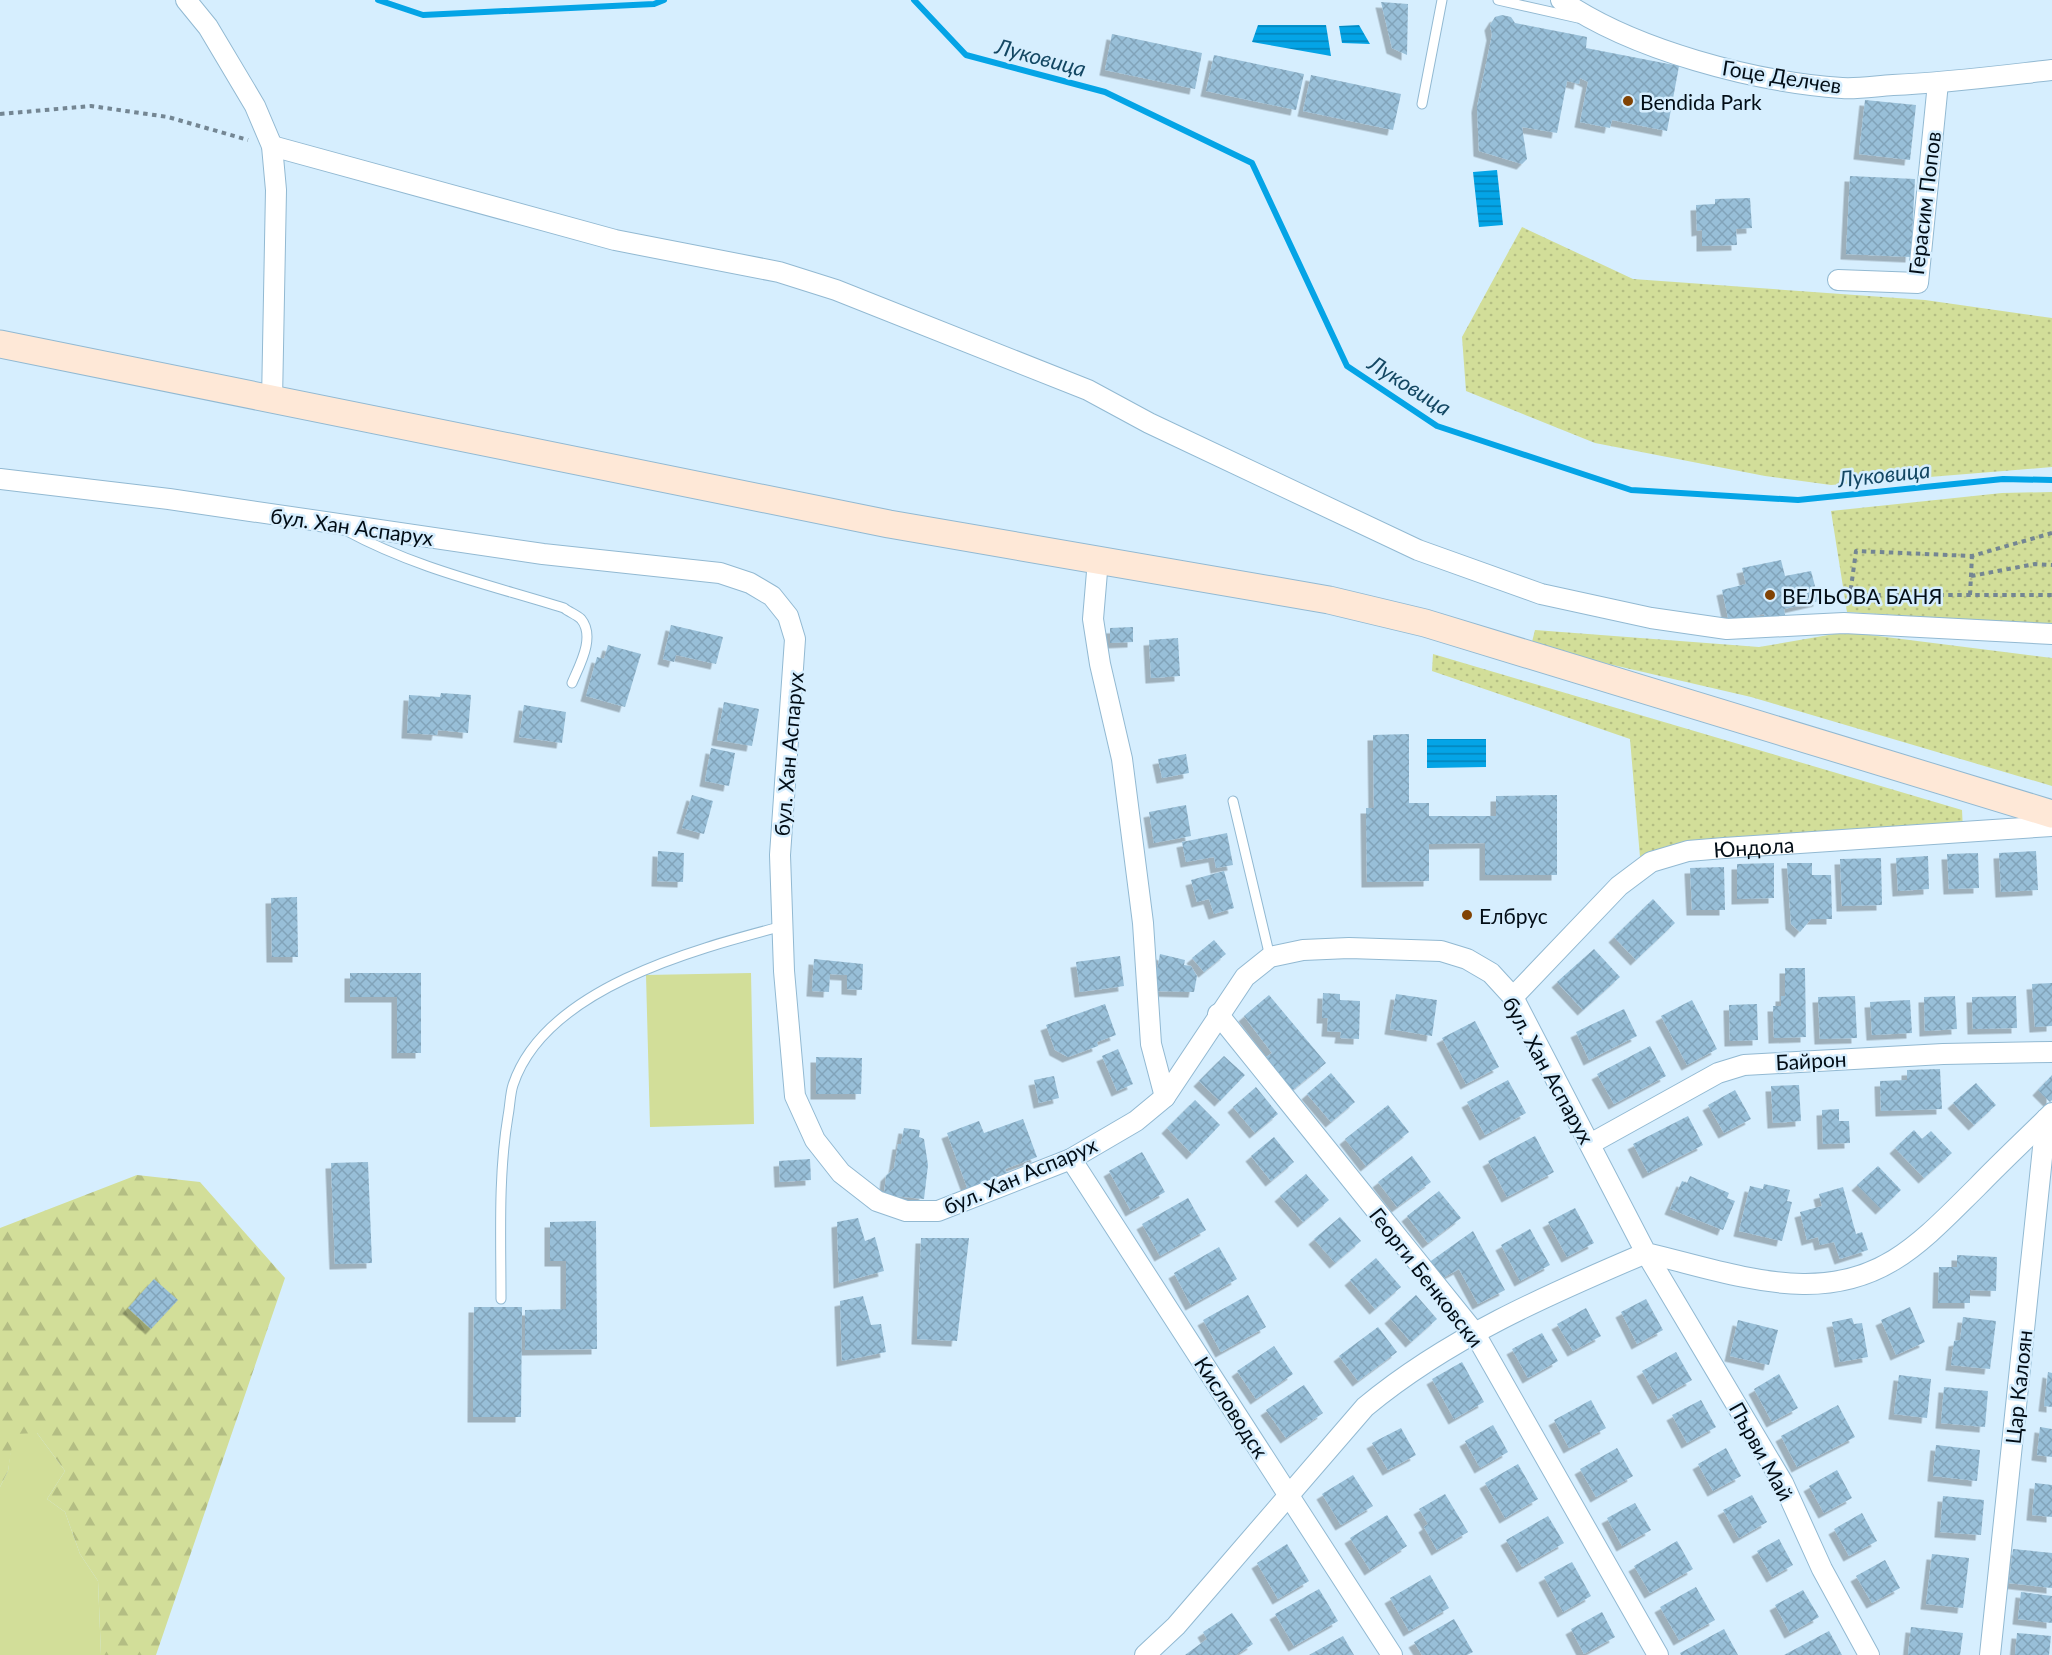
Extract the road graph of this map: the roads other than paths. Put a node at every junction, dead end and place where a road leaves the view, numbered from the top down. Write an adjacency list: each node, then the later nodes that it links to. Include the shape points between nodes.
1 (186, 0): 9 (street, via 208,27 244,86)
2 (1442, 0): 8 (lane)
3 (1498, 0): 5 (lane)
4 (1561, 0): 5 (street, Гоце Делчев)
5 (1601, 23): 7 (street, Гоце Делчев, via 1695,61 1770,77 1843,88)
6 (2052, 70): 7 (street, Гоце Делчев)
7 (1938, 83): 10 (street, Герасим Попов, via 1918,283)
8 (1422, 105)
9 (272, 146): 12 (street, via 276,190); 16 (street, via 615,240 779,272 836,290 1088,390 1149,423 1418,550 1541,594 1651,618 1728,629 1844,623)
10 (1838, 280)
11 (0, 344): 12 (main road)
12 (272, 401): 15 (main road, via 889,524)
13 (0, 479): 14 (street, бул. Хан Аспарух)
14 (330, 522): 17 (lane, via 387,553 434,571 564,608 581,620 586,633 584,655); 21 (street, бул. Хан Аспарух, via 543,554 720,573 772,596 788,616 795,639 780,855)
15 (1098, 560): 19 (main road, via 1329,600 1425,623); 26 (street, via 1093,620 1122,759 1143,923 1151,1044)
16 (2052, 634)
17 (572, 683)
18 (1233, 801): 22 (lane)
19 (2052, 814)
20 (2052, 826): 23 (street, Юндола, via 1688,851 1651,862 1619,886)
21 (783, 926): 29 (street, бул. Хан Аспарух, via 795,1096 816,1140 841,1173 876,1201 906,1211 938,1211); 31 (lane, via 708,946 624,978 565,1017 533,1047 513,1084 506,1129 501,1177)
22 (1270, 957): 23 (street, бул. Хан Аспарух, via 1303,950 1349,948 1441,951 1467,959 1491,973); 24 (street, бул. Хан Аспарух, via 1245,977)
23 (1513, 998): 28 (street, бул. Хан Аспарух)
24 (1218, 1014): 26 (street, бул. Хан Аспарух); 32 (street, Георги Бенковски)
25 (2052, 1052): 28 (street, Байрон, via 1932,1054 1744,1065 1718,1073)
26 (1165, 1097): 29 (street, бул. Хан Аспарух, via 1136,1121)
27 (2050, 1117): 30 (street, via 1916,1247 1885,1266 1848,1280 1804,1284 1759,1280); 38 (street, Цар Калоян)
28 (1590, 1144): 30 (street, бул. Хан Аспарух)
29 (1071, 1159): 33 (street, Кисловодск)
30 (1646, 1253): 32 (street); 37 (street, Първи Май, via 1783,1482 1822,1569)
31 (501, 1299)
32 (1474, 1332): 33 (street, via 1399,1379 1365,1407); 36 (street, Георги Бенковски)
33 (1290, 1496): 34 (street, via 1176,1626); 35 (street, Кисловодск)
34 (1146, 1654)
35 (1392, 1655)
36 (1658, 1655)
37 (1869, 1655)
38 (1990, 1655)

